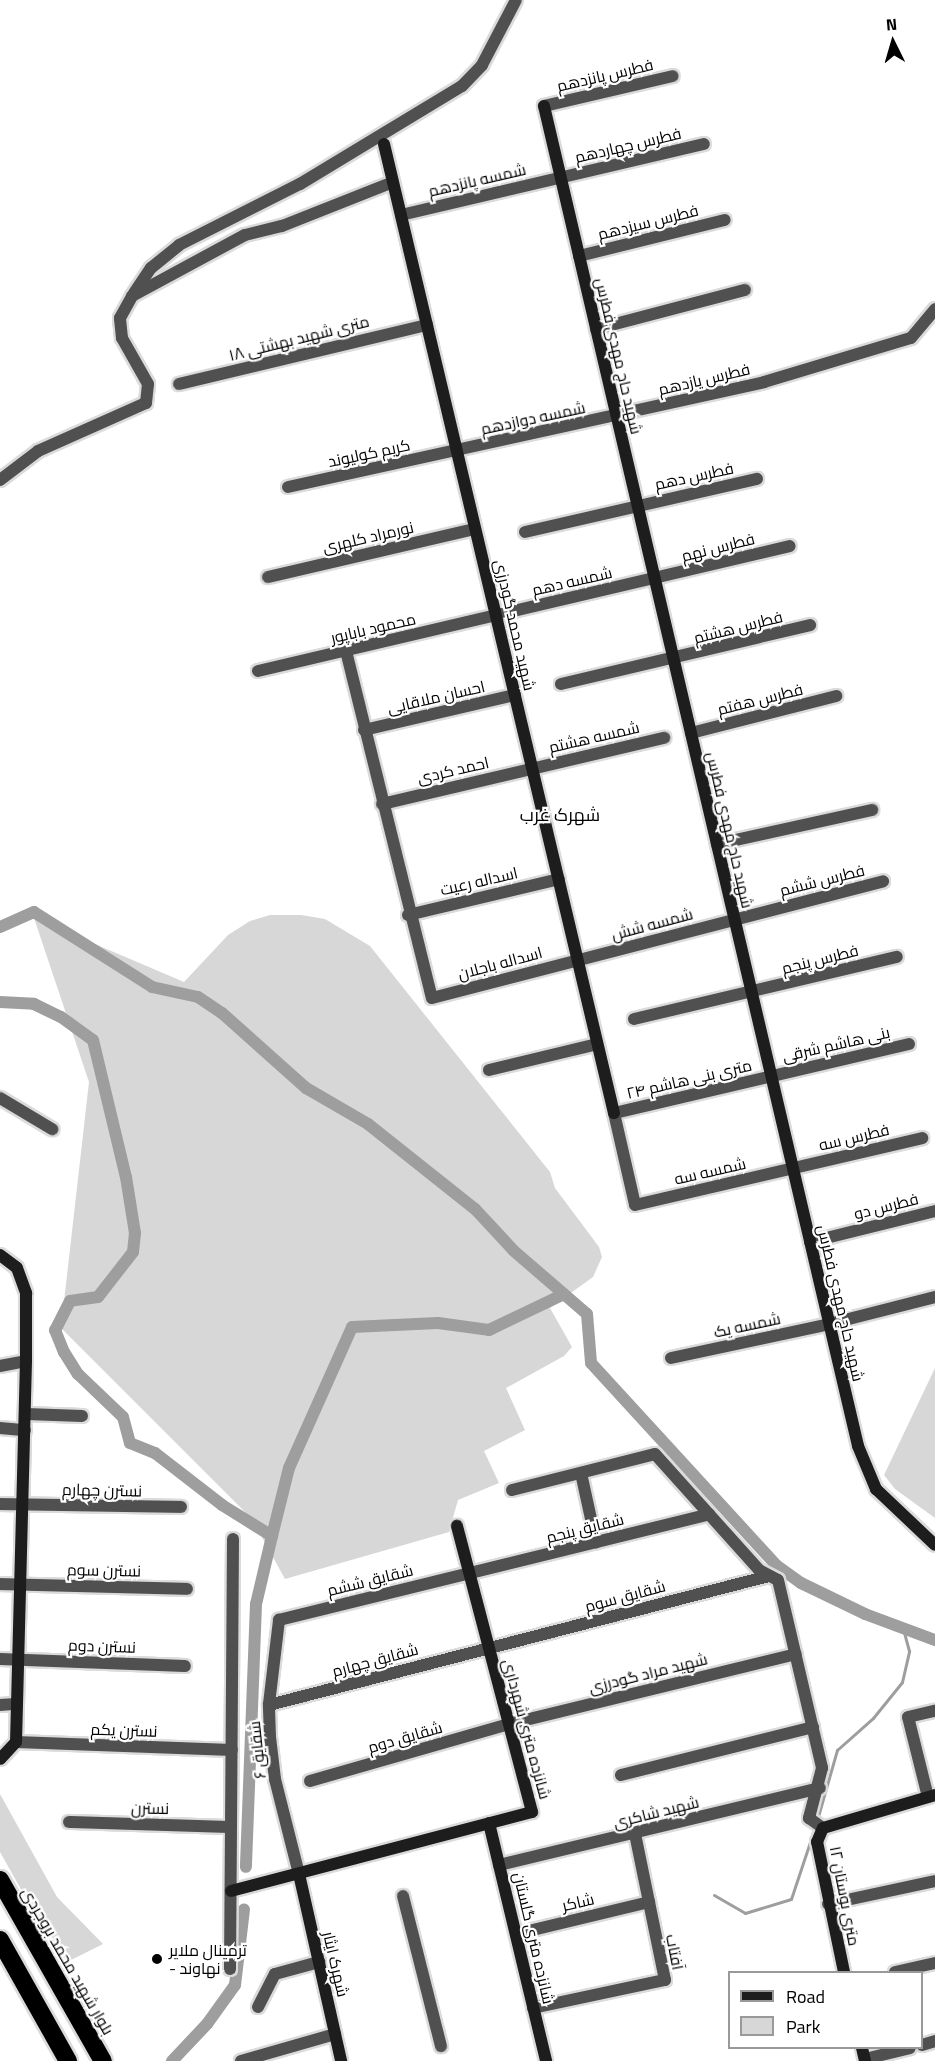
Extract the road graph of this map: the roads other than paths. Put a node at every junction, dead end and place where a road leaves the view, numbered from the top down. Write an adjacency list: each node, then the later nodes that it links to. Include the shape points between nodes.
1 (516, 0): 12 (street, via 482,65 462,86 300,184 179,245 151,268)
2 (673, 76): 3 (street, فطرس پانزدهم)
3 (544, 106): 6 (street, شهید حاج مهدی فطرس)
4 (384, 144): 7 (street, شهید محمد گودرزی)
5 (704, 144): 6 (street, فطرس چهاردهم)
6 (560, 177): 8 (street, شمسه پانزدهم); 10 (street, شهید حاج مهدی فطرس)
7 (393, 182): 8 (street, شهید محمد گودرزی); 12 (street, via 291,223 245,235)
8 (401, 215): 14 (street, شهید محمد گودرزی)
9 (725, 220): 10 (street, فطرس سیزدهم)
10 (579, 256): 15 (street, شهید حاج مهدی فطرس)
11 (745, 290): 15 (street)
12 (132, 296): 20 (street, via 120,318 122,338 148,384 146,403 38,451)
13 (935, 309): 17 (street, فطرس یازدهم, via 911,338 764,382)
14 (427, 325): 16 (street, ۱۸ متری شهید بهشتی); 18 (street, شهید محمد گودرزی)
15 (596, 329): 17 (street, شهید حاج مهدی فطرس)
16 (179, 384)
17 (617, 417): 18 (street, شمسه دوازدهم); 22 (street, شهید حاج مهدی فطرس)
18 (457, 451): 21 (street, کریم کولیوند); 23 (street, شهید محمد گودرزی)
19 (757, 479): 22 (street, فطرس دهم)
20 (0, 480)
21 (288, 487)
22 (637, 506): 24 (street, فطرس دهم); 27 (street, شهید حاج مهدی فطرس)
23 (476, 529): 26 (street, نورمراد کلهری); 28 (street, شهید محمد گودرزی)
24 (525, 532)
25 (790, 546): 27 (street, فطرس نهم)
26 (268, 577)
27 (655, 579): 28 (street, شمسه دهم); 31 (street, شهید حاج مهدی فطرس)
28 (496, 616): 30 (street, محمود باباپور); 34 (street, شهید محمد گودرزی)
29 (810, 625): 31 (street, فطرس هشتم)
30 (346, 651): 32 (street, محمود باباپور); 36 (street)
31 (674, 660): 33 (street, فطرس هشتم); 37 (street, شهید حاج مهدی فطرس)
32 (258, 671)
33 (561, 684)
34 (515, 695): 36 (street, احسان ملاقایی); 39 (street, شهید محمد گودرزی)
35 (836, 696): 37 (street, فطرس هفتم)
36 (364, 730): 40 (street)
37 (691, 733): 42 (street, شهید حاج مهدی فطرس)
38 (664, 738): 39 (street, شمسه هشتم)
39 (532, 768): 40 (street, احمد کردی); 43 (street, شهید محمد گودرزی)
40 (382, 804): 45 (street)
41 (872, 810): 42 (street)
42 (717, 844): 46 (street, شهید حاج مهدی فطرس)
43 (558, 879): 45 (street, اسداله رعیت); 48 (street, شهید محمد گودرزی)
44 (883, 881): 46 (street, فطرس ششم)
45 (408, 915): 48 (street, اسداله باجلان, via 432,998)
46 (734, 919): 48 (street, شمسه شش); 49 (street, شهید حاج مهدی فطرس)
47 (897, 957): 49 (street, فطرس پنجم)
48 (578, 960): 51 (street, شهید محمد گودرزی)
49 (752, 993): 50 (street, فطرس پنجم); 54 (street, شهید حاج مهدی فطرس)
50 (634, 1019)
51 (597, 1044): 53 (street); 56 (street, شهید محمد گودرزی)
52 (909, 1044): 54 (street, بنی هاشم شرقی)
53 (489, 1070)
54 (771, 1076): 56 (street, ۲۴ متری بنی هاشم); 59 (street, شهید حاج مهدی فطرس)
55 (0, 1098): 57 (street)
56 (614, 1113): 59 (street, شمسه سه, via 635,1205)
57 (52, 1129)
58 (922, 1138): 59 (street, فطرس سه)
59 (793, 1168): 61 (street, شهید حاج مهدی فطرس)
60 (935, 1211): 61 (street, فطرس دو)
61 (810, 1242): 64 (street, شهید حاج مهدی فطرس)
62 (0, 1255): 66 (street, via 17,1268 26,1293)
63 (935, 1297): 64 (street, شمسه یک)
64 (829, 1324): 65 (street, شمسه یک); 80 (street, شهید حاج مهدی فطرس, via 869,1477 890,1506)
65 (672, 1358)
66 (26, 1361): 67 (street); 68 (street)
67 (0, 1366)
68 (26, 1414): 69 (street); 71 (street)
69 (82, 1416)
70 (0, 1428): 71 (street)
71 (25, 1430): 75 (street)
72 (580, 1473): 73 (street); 77 (street, via 655,1454); 81 (street)
73 (512, 1490)
74 (0, 1504): 75 (street, نسترن چهارم)
75 (23, 1505): 76 (street, نسترن چهارم); 85 (street)
76 (181, 1507)
77 (709, 1514): 81 (street, شقایق پنجم); 83 (street, via 759,1570)
78 (457, 1526): 82 (street, شانزده متری شهرداری)
79 (233, 1539): 100 (street)
80 (932, 1541)
81 (596, 1542): 82 (street, شقایق پنجم)
82 (469, 1573): 87 (street, شقایق ششم); 88 (street, شانزده متری شهرداری)
83 (769, 1576): 88 (street, شقایق سوم); 89 (street, via 778,1580)
84 (0, 1584): 85 (street, نسترن سوم)
85 (20, 1585): 86 (street, نسترن سوم); 91 (street)
86 (188, 1589)
87 (279, 1620): 95 (street, شقایق ۶)
88 (489, 1648): 95 (street, شقایق چهارم); 97 (street, شانزده متری شهرداری)
89 (796, 1654): 97 (street, شهید مراد گودرزی); 98 (street)
90 (0, 1659): 91 (street, نسترن دوم)
91 (17, 1659): 92 (street, نسترن دوم); 93 (street)
92 (185, 1666)
93 (16, 1704): 94 (street); 99 (street)
94 (0, 1705)
95 (269, 1705): 112 (street, شقایق ۶, via 275,1779)
96 (935, 1711): 105 (street, via 908,1717)
97 (509, 1724): 103 (street, شقایق دوم); 107 (street, شانزده متری شهرداری, via 532,1812)
98 (813, 1727): 102 (street); 104 (street, via 822,1768)
99 (15, 1742): 100 (street, نسترن یکم); 101 (street)
100 (232, 1750): 108 (street)
101 (0, 1759)
102 (621, 1775)
103 (310, 1781)
104 (820, 1788): 109 (street, via 809,1818); 110 (street, شهید شاکری)
105 (932, 1796): 109 (street)
106 (69, 1822): 108 (street, نسترن)
107 (489, 1823): 111 (street, شانزده متری گلستان); 112 (street, شانزده متری شهرداری)
108 (231, 1827): 115 (street)
109 (823, 1828): 118 (street, ۱۲ متری بوستان, via 817,1842)
110 (635, 1834): 111 (street, شهید شاکری); 117 (street, آفتاب)
111 (499, 1865): 119 (street, شانزده متری گلستان)
112 (299, 1874): 115 (street, شانزده متری شهرداری); 121 (street, شهرک ایثار)
113 (0, 1880): 133 (highway, بلوار شهید محمد بروجردی)
114 (935, 1881): 118 (street)
115 (231, 1892): 123 (street)
116 (403, 1896): 129 (street)
117 (649, 1902): 119 (street, شاکر); 127 (street, آفتاب, via 665,1980)
118 (828, 1904): 124 (street, ۱۲ متری بوستان)
119 (516, 1934): 127 (street, شانزده متری گلستان)
120 (0, 1940): 132 (highway)
121 (319, 1962): 126 (street, via 275,1974); 128 (street, شهرک ایثار)
122 (935, 1963): 125 (street)
123 (230, 1969)
124 (844, 1971)
125 (899, 1971)
126 (258, 2007)
127 (534, 2008): 136 (street, شانزده متری گلستان)
128 (335, 2034): 134 (street); 135 (street, شهرک ایثار)
129 (441, 2046)
130 (904, 2049): 131 (street)
131 (864, 2056)
132 (68, 2061)
133 (103, 2061)
134 (241, 2061)
135 (342, 2061)
136 (546, 2061)

